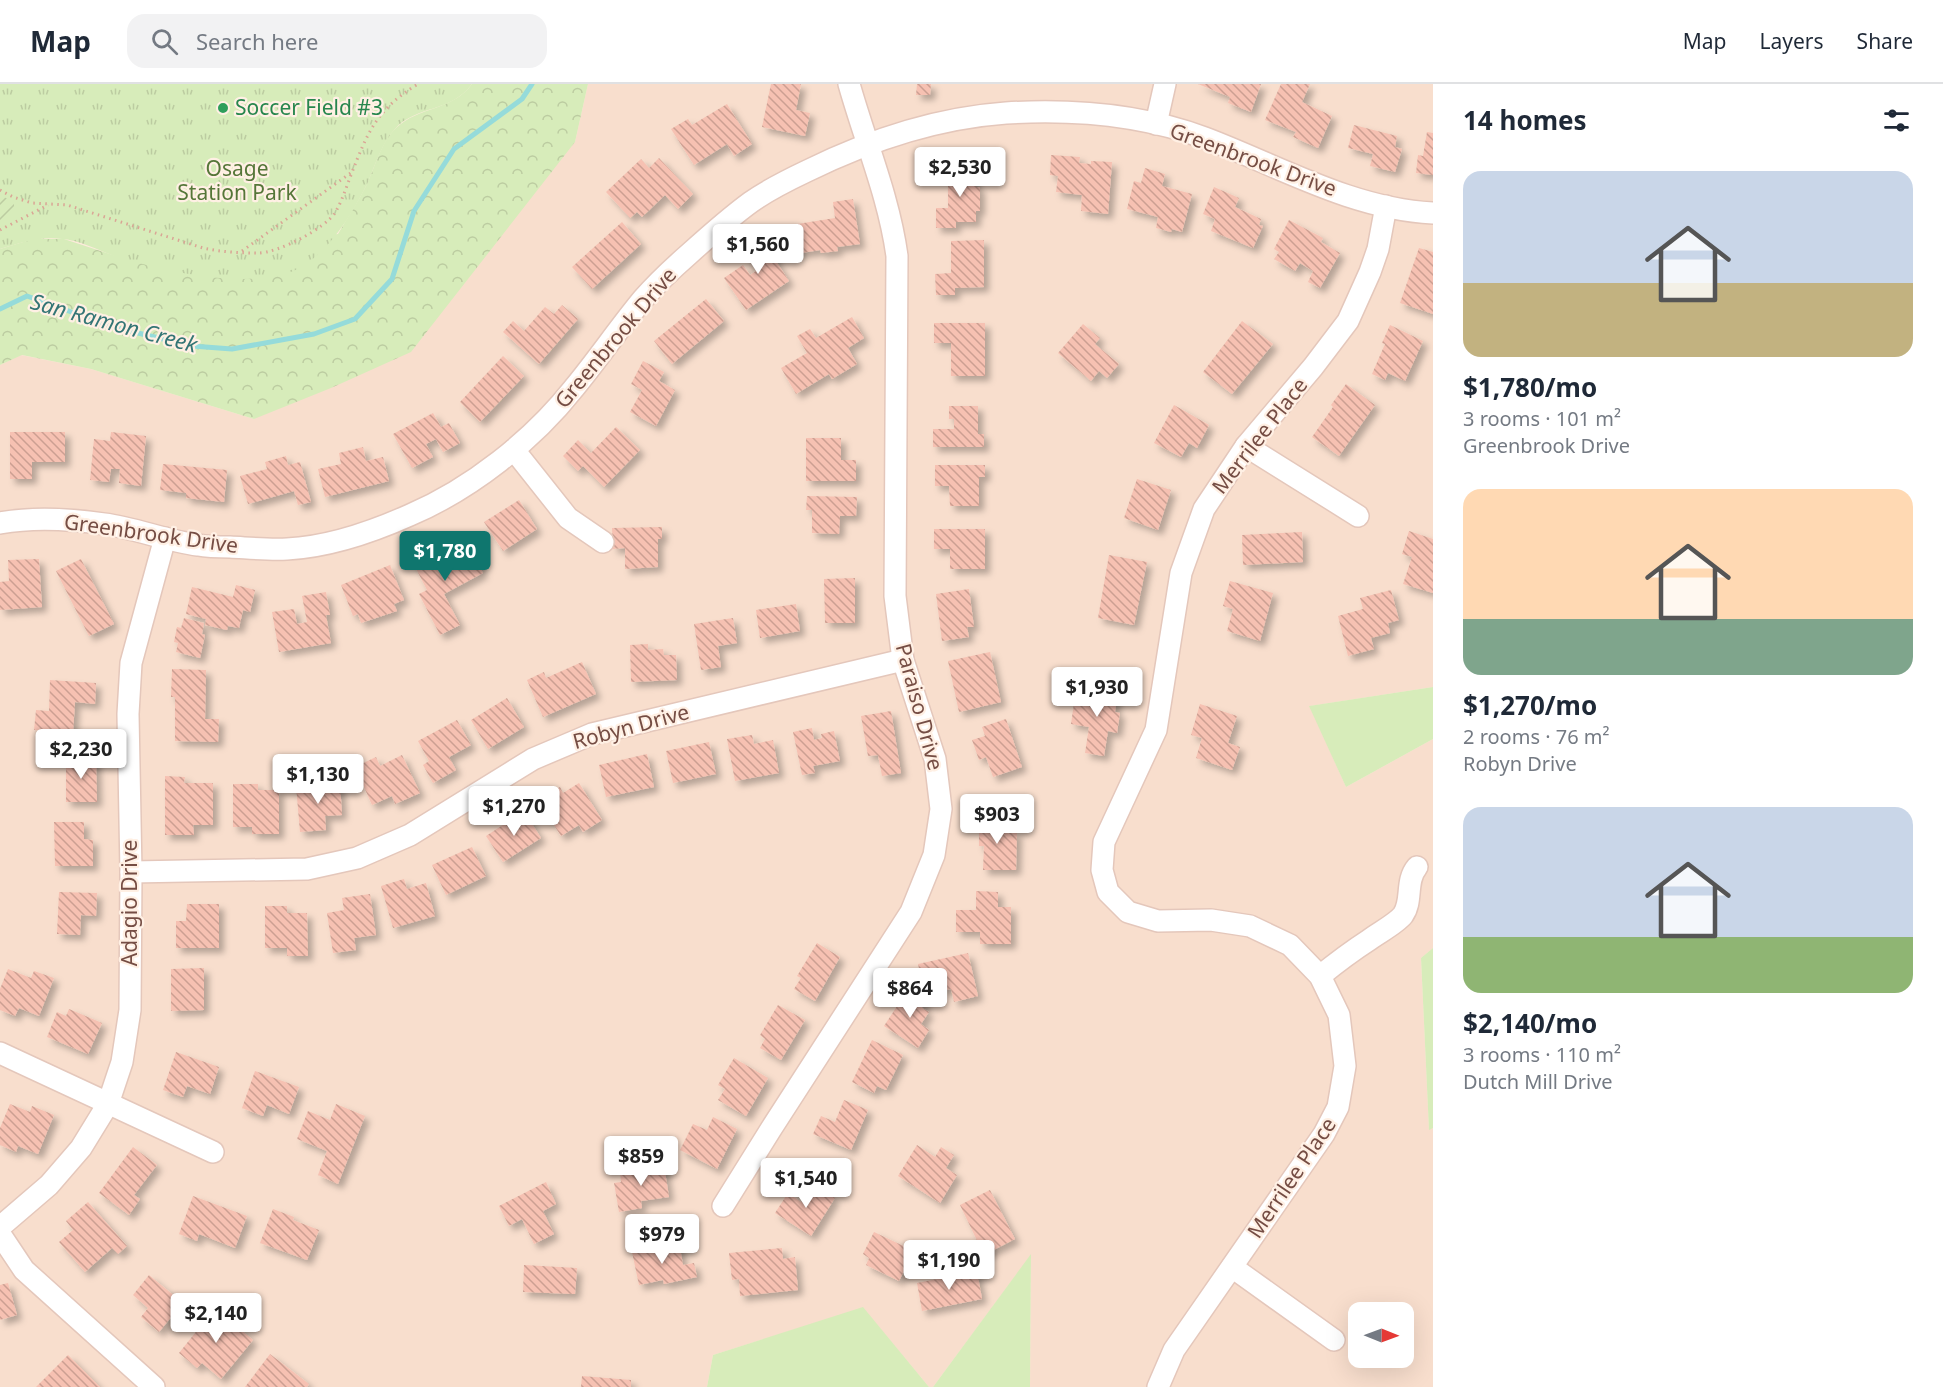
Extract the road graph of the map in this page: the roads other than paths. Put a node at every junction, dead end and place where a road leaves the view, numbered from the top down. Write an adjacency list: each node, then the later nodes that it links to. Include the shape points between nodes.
1 (849, 84): 4 (street, Paraiso Drive)
2 (1165, 84): 3 (street)
3 (1156, 124): 4 (street, Greenbrook Drive, via 1061,112 1007,113 951,120); 5 (street, Greenbrook Drive, via 1201,137 1318,186)
4 (868, 143): 8 (street, Greenbrook Drive, via 783,183 712,233 646,296 573,390); 13 (street, Paraiso Drive, via 893,226 897,256 895,596)
5 (1386, 206): 6 (street, Greenbrook Drive); 7 (street, Merrilee Place, via 1378,249 1348,321)
6 (1433, 213)
7 (1246, 446): 9 (street); 16 (street, Merrilee Place, via 1204,509 1181,573 1156,730 1104,842 1102,870 1108,892 1128,912 1158,921 1211,920 1251,926 1290,945)
8 (514, 450): 11 (street, Greenbrook Drive, via 415,514 328,543 287,549 240,548 199,546); 12 (street, via 568,518)
9 (1358, 516)
10 (0, 524): 11 (street, Greenbrook Drive, via 57,520 106,524)
11 (165, 538): 15 (street, Adagio Drive, via 131,663 128,714)
12 (603, 542)
13 (903, 660): 15 (street, Robyn Drive, via 592,734 533,759 410,835 357,858 307,869); 20 (street, Paraiso Drive, via 935,759 942,809 934,855 911,912)
14 (1417, 867): 16 (street, via 1412,873 1402,916)
15 (132, 872): 18 (street, Adagio Drive, via 130,1010 122,1062)
16 (1320, 976): 23 (street, Merrilee Place, via 1339,1015 1345,1066 1338,1107 1324,1134)
17 (0, 1053): 18 (street)
18 (108, 1104): 19 (street); 21 (street, Adagio Drive, via 81,1148 49,1185)
19 (213, 1152)
20 (723, 1206)
21 (0, 1227)
22 (0, 1234): 25 (street, via 24,1270)
23 (1232, 1267): 24 (street); 26 (street, Merrilee Place, via 1174,1350)
24 (1334, 1340)
25 (147, 1385)
26 (1158, 1387)

